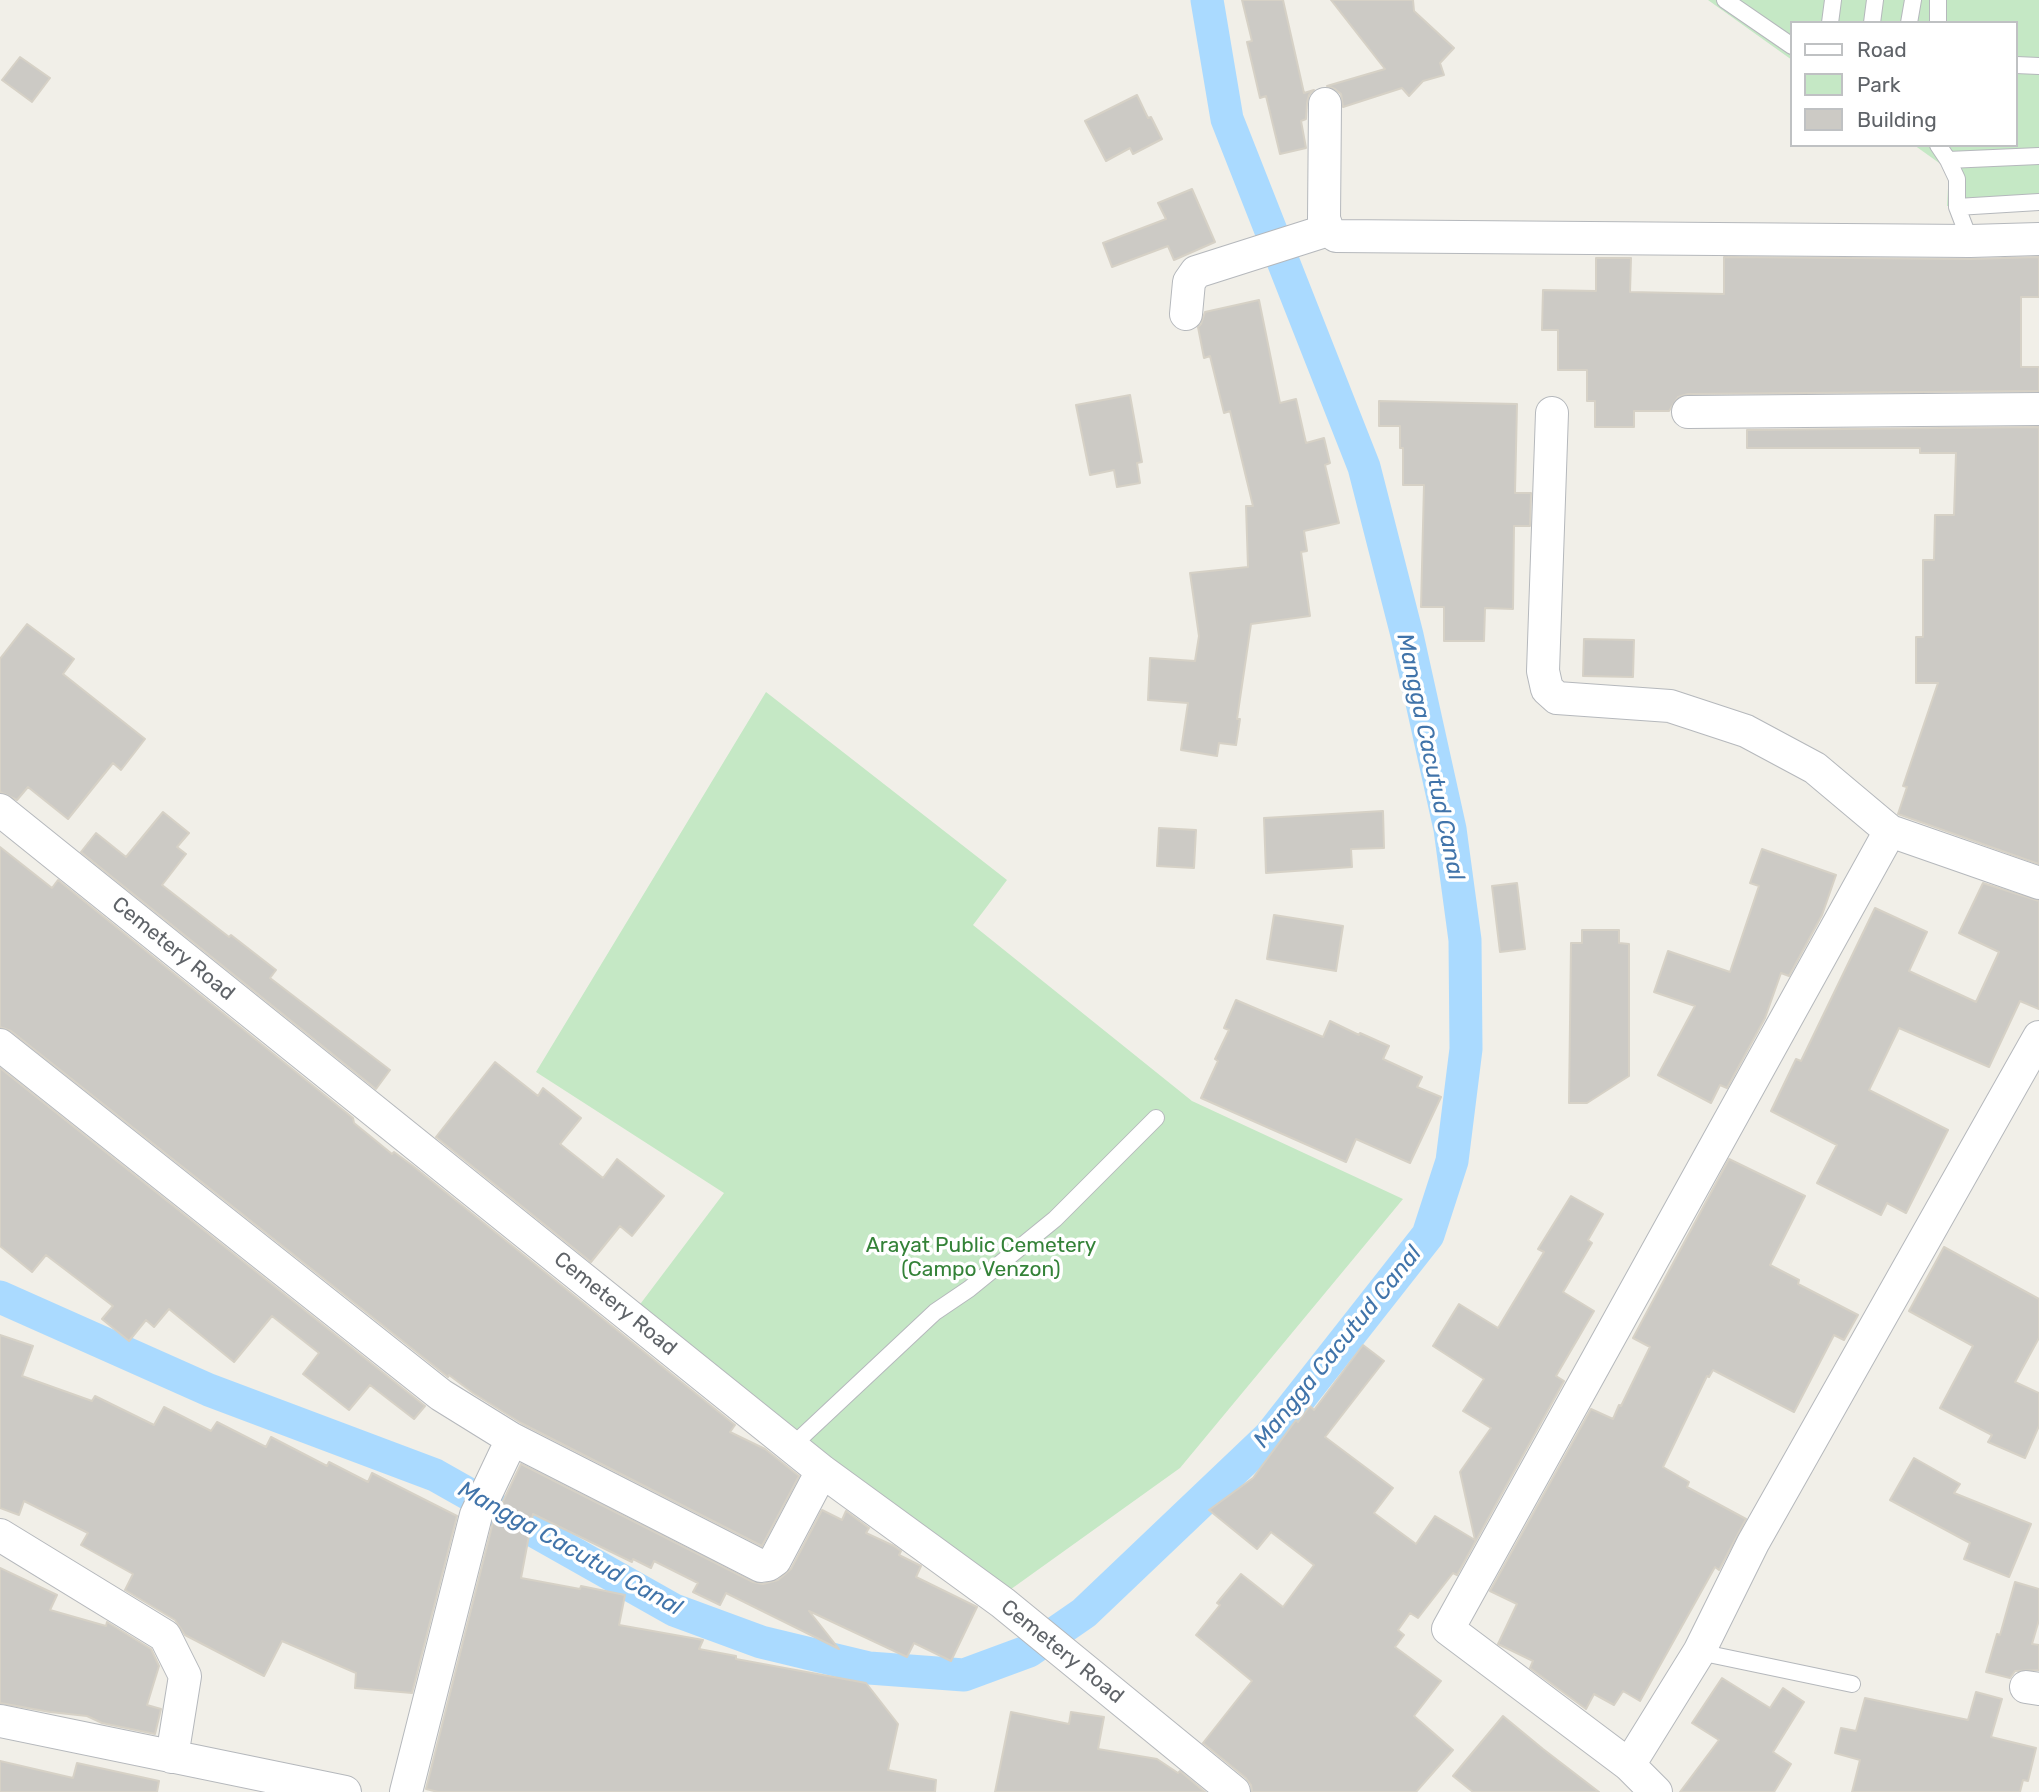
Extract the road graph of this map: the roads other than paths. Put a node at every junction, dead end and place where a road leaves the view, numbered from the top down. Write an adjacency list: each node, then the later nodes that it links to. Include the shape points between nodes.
1 (1725, 0): 10 (lane)
2 (1833, 0): 6 (lane)
3 (1875, 0): 7 (lane)
4 (1913, 0): 8 (lane)
5 (1938, 0): 9 (lane)
6 (1830, 21)
7 (1872, 21)
8 (1909, 21)
9 (1938, 21)
10 (1790, 45)
11 (2018, 65): 12 (lane)
12 (2039, 66)
13 (1325, 104): 19 (street)
14 (1939, 147): 16 (lane)
15 (2039, 156): 16 (lane)
16 (1948, 160): 18 (lane, via 1956,179)
17 (2039, 202): 18 (lane)
18 (1956, 207): 21 (lane)
19 (1320, 232): 21 (street, via 1336,236); 22 (street, via 1196,272 1189,282)
20 (2039, 239): 21 (street)
21 (1970, 241)
22 (1186, 314)
23 (2039, 409): 24 (street)
24 (1688, 412)
25 (1552, 413): 27 (street, via 1543,671 1547,688 1558,698 1670,706 1746,731 1815,768)
26 (0, 810): 33 (street, Cemetery Road)
27 (1890, 831): 28 (street); 40 (street, via 1448,1629)
28 (2039, 883)
29 (2039, 1037): 36 (street, via 1754,1543)
30 (0, 1045): 32 (street, via 442,1395)
31 (1156, 1118): 33 (lane, via 1055,1219 935,1312)
32 (512, 1439): 34 (street, via 761,1566 775,1560); 42 (street, via 476,1515)
33 (792, 1446): 34 (street, Cemetery Road)
34 (822, 1471): 43 (street, Cemetery Road, via 1013,1611)
35 (0, 1535): 39 (street, via 165,1636 185,1676)
36 (1699, 1652): 37 (lane); 40 (street)
37 (1853, 1684)
38 (0, 1721): 39 (street)
39 (172, 1757): 41 (street)
40 (1629, 1765): 44 (street)
41 (345, 1792)
42 (405, 1792)
43 (1234, 1792)
44 (1656, 1792)

